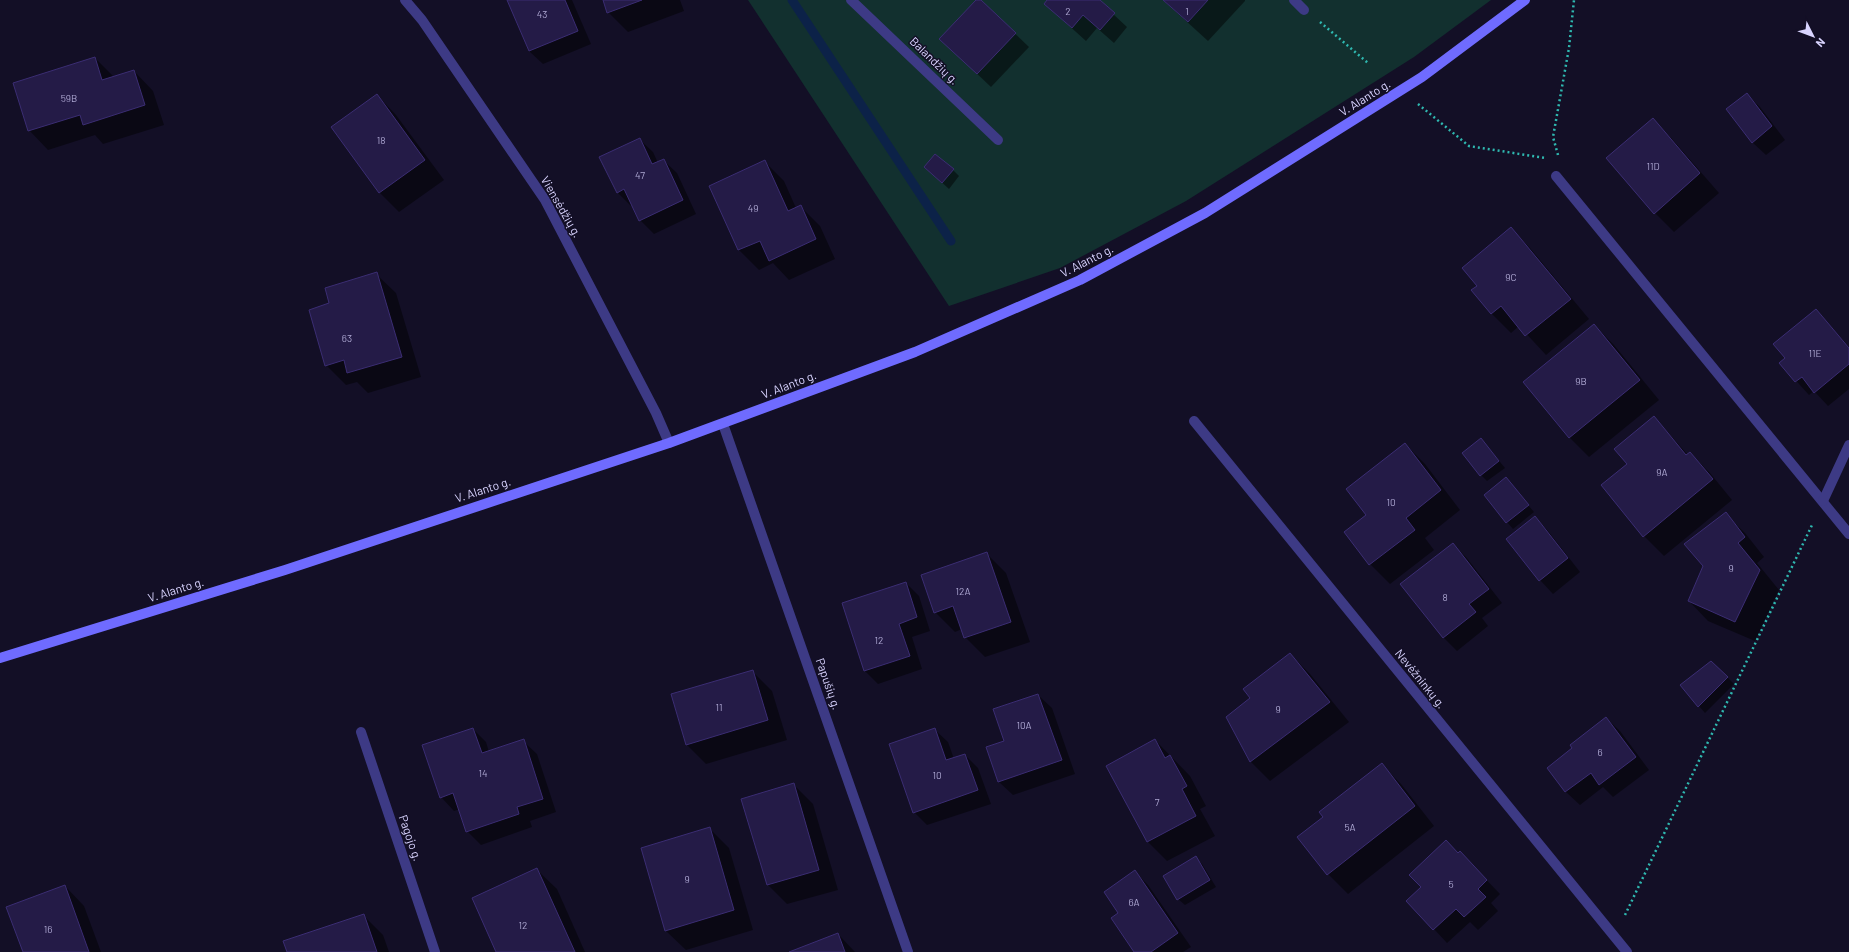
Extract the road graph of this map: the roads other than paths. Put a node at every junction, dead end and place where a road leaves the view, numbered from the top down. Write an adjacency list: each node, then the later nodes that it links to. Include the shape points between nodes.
1 (405, 0): 10 (street, Viensėdžių g., via 422,20 545,200 656,412)
2 (851, 0): 6 (street, Balandžių g.)
3 (1294, 0): 5 (street)
4 (1525, 0): 9 (main road, V. Alanto g., via 1422,77 1205,213 1080,280 915,352)
5 (1304, 10)
6 (998, 140)
7 (1556, 176): 12 (street)
8 (1194, 421): 18 (street, Nevėžninkų g.)
9 (723, 424): 10 (main road, V. Alanto g.); 17 (street, Papušių g.)
10 (669, 443): 14 (main road, V. Alanto g., via 285,570)
11 (1849, 445): 12 (street)
12 (1823, 501): 13 (street)
13 (1849, 534)
14 (0, 658)
15 (361, 732): 16 (street, Pagojo g.)
16 (435, 952)
17 (908, 952)
18 (1627, 952)

